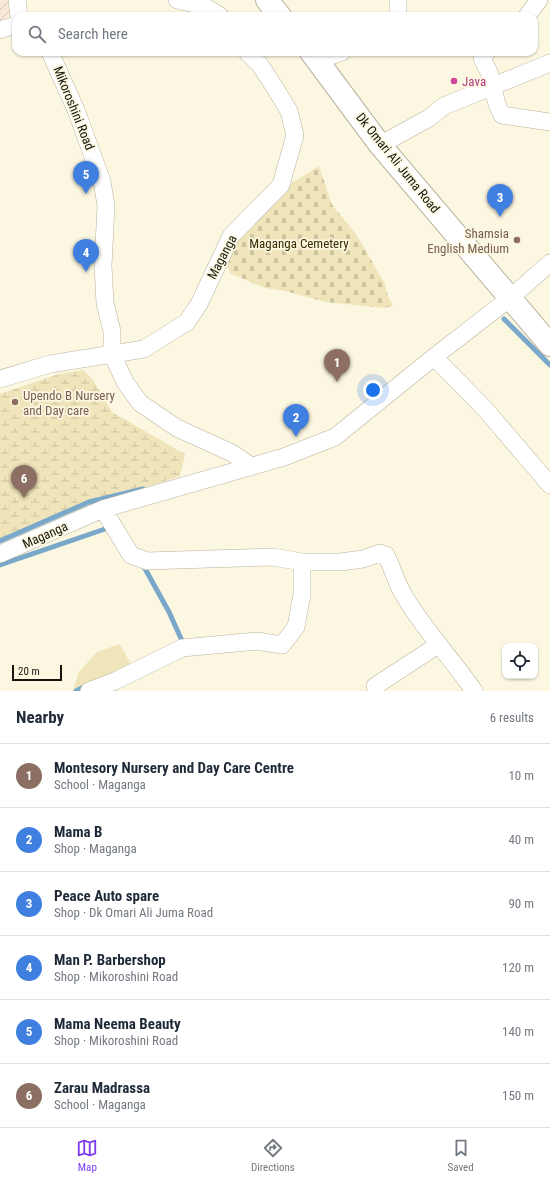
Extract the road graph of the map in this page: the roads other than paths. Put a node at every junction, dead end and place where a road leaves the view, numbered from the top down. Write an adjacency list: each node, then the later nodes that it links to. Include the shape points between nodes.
1 (17, 0): 6 (street)
2 (177, 0): 7 (street, via 204,6)
3 (266, 0): 8 (street)
4 (398, 0): 9 (street)
5 (539, 0): 10 (street)
6 (18, 12)
7 (214, 12)
8 (276, 12)
9 (398, 12)
10 (530, 12)
11 (12, 26): 12 (street)
12 (0, 30)
13 (52, 56): 24 (street, Mikoroshini Road, via 76,110 102,181 106,206 103,266 105,303 112,331)
14 (251, 56): 24 (street, Maganga, via 283,102 293,123 295,135 281,185 231,236 199,304 187,322 144,349)
15 (315, 56): 20 (street, Dk Omari Ali Juma Road)
16 (483, 56): 18 (street)
17 (550, 63): 18 (street)
18 (492, 86): 19 (street, via 497,108 502,115); 20 (street, via 444,106 429,118)
19 (550, 122)
20 (380, 145): 22 (street, Dk Omari Ali Juma Road)
21 (550, 263): 22 (street, Maganga)
22 (510, 298): 23 (street, Dk Omari Ali Juma Road); 25 (street, Maganga)
23 (550, 345)
24 (112, 354): 26 (street, Maganga, via 50,364); 27 (street, via 125,382 140,403 177,428 232,453)
25 (434, 357): 27 (street, Maganga, via 335,437 284,457); 28 (street, via 485,409)
26 (0, 380)
27 (251, 466): 29 (street, Maganga)
28 (550, 485)
29 (103, 509): 30 (street, Maganga); 31 (street, via 130,555 141,560 167,562 273,557)
30 (0, 554)
31 (302, 562): 32 (street, via 340,562 363,559 380,553 386,555 401,591); 34 (street, via 302,594 296,627 282,645 257,641 182,648)
32 (438, 645): 33 (street); 35 (street)
33 (375, 686)
34 (89, 691)
35 (474, 691)

